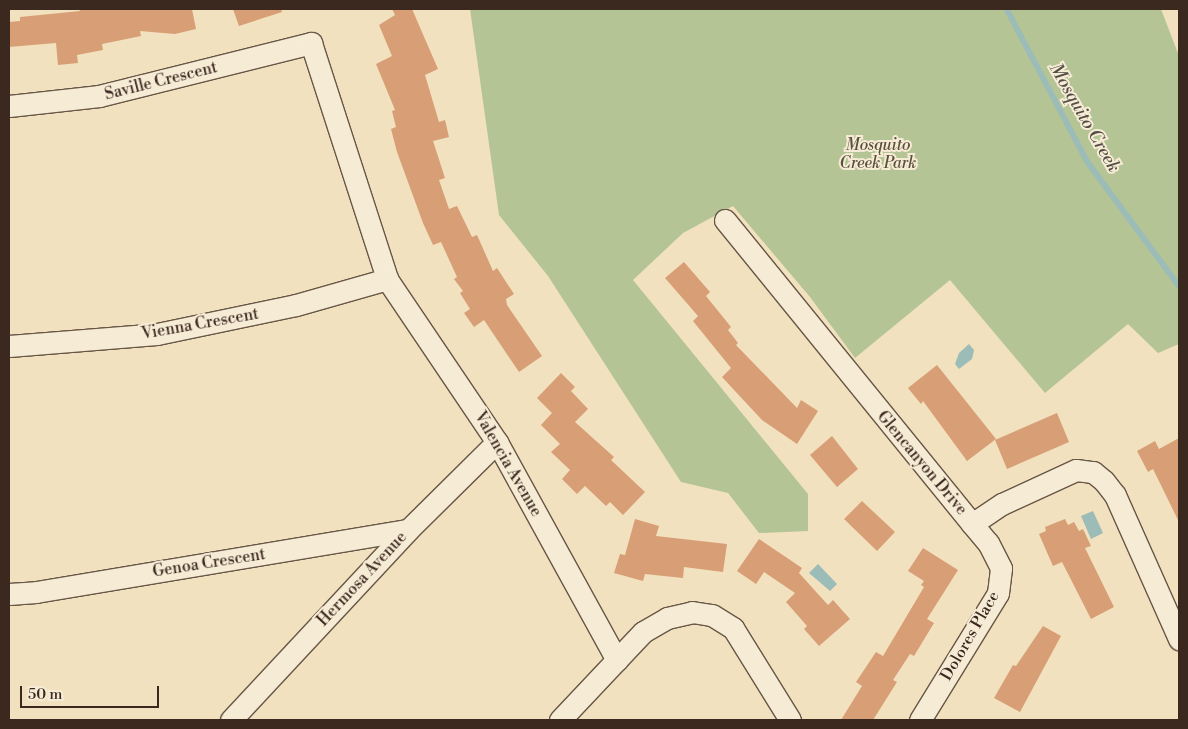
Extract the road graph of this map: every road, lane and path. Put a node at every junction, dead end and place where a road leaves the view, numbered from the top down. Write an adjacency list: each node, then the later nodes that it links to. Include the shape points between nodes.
1 (311, 43): 2 (street, Saville Crescent, via 99,96); 4 (street, Valencia Avenue)
2 (9, 106)
3 (725, 220): 7 (street, Glencanyon Drive)
4 (387, 279): 5 (street, Vienna Crescent, via 296,306 157,334); 6 (street, Valencia Avenue)
5 (9, 346)
6 (497, 442): 8 (street, Hermosa Avenue); 11 (street, Valencia Avenue)
7 (972, 524): 10 (street, Glencanyon Drive, via 1002,504 1076,470 1093,472 1114,494); 15 (street, Dolores Place, via 1001,568 998,593)
8 (408, 530): 9 (street, Genoa Crescent); 12 (street, Hermosa Avenue)
9 (9, 594)
10 (1179, 638)
11 (617, 660): 13 (street); 14 (street, via 643,632 667,618 692,612 712,615 732,628)
12 (231, 720)
13 (560, 720)
14 (790, 720)
15 (920, 720)

